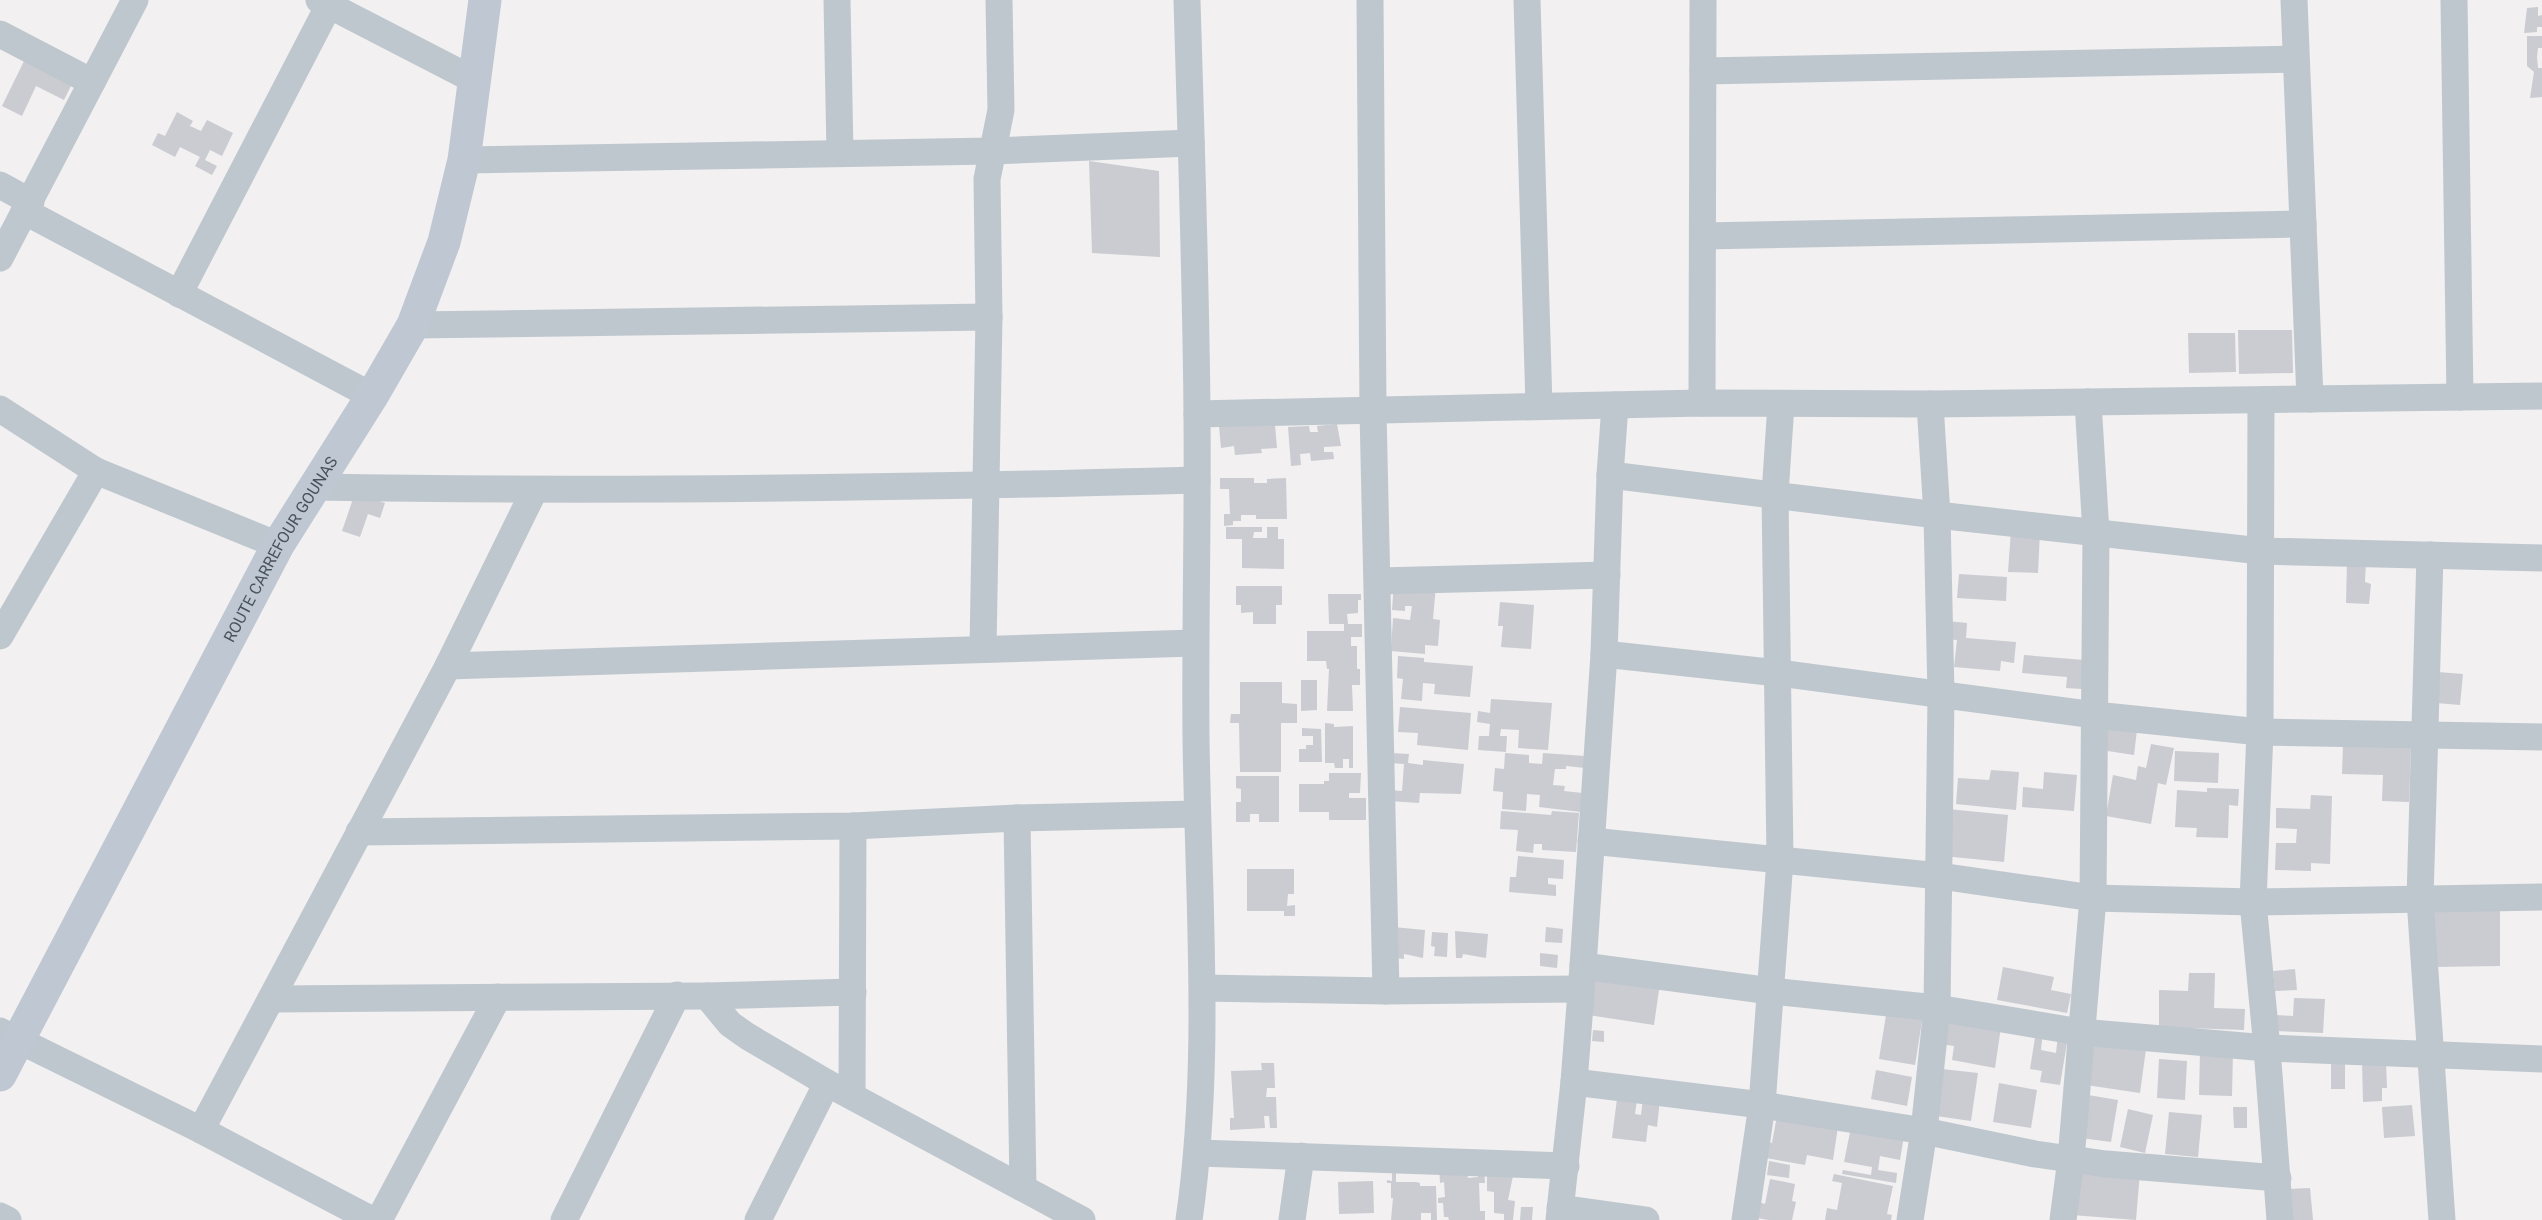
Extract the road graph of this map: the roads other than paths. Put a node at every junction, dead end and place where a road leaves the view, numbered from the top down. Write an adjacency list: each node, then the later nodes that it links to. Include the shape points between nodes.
1 (135, 0): 16 (street)
2 (485, 0): 15 (main road, ROUTE CARREFOUR GOUNAS)
3 (837, 0): 19 (street)
4 (999, 0): 18 (street, via 1001,110)
5 (1187, 0): 17 (street)
6 (1370, 0): 41 (street)
7 (1527, 0): 39 (street)
8 (1703, 0): 14 (street)
9 (2294, 0): 13 (street)
10 (2454, 0): 31 (street)
11 (324, 3): 15 (street); 26 (street)
12 (0, 34): 16 (street)
13 (2295, 59): 14 (street); 23 (street)
14 (1703, 71): 24 (street)
15 (476, 81): 20 (main road, ROUTE CARREFOUR GOUNAS)
16 (92, 82): 22 (street)
17 (1191, 143): 18 (street); 42 (street)
18 (991, 151): 19 (street); 27 (street, via 987,207)
19 (840, 153): 20 (street)
20 (464, 160): 28 (main road, ROUTE CARREFOUR GOUNAS, via 444,242)
21 (0, 185): 22 (street)
22 (27, 206): 25 (street); 26 (street)
23 (2303, 224): 24 (street); 33 (street)
24 (1703, 236): 35 (street)
25 (0, 258)
26 (179, 294): 29 (street)
27 (989, 317): 28 (street); 46 (street)
28 (413, 325): 29 (main road, ROUTE CARREFOUR GOUNAS)
29 (372, 396): 47 (main road, ROUTE CARREFOUR GOUNAS)
30 (2542, 396): 31 (street)
31 (2460, 397): 33 (street)
32 (2261, 399): 33 (street); 34 (street); 53 (street)
33 (2310, 399)
34 (2088, 402): 37 (street); 51 (street)
35 (1701, 403): 36 (street); 38 (street)
36 (1781, 404): 37 (street); 49 (street)
37 (1930, 404): 50 (street)
38 (1615, 405): 39 (street); 44 (street)
39 (1539, 406): 41 (street)
40 (0, 409): 43 (street)
41 (1373, 412): 42 (street); 57 (street)
42 (1197, 414): 45 (street)
43 (96, 471): 52 (street); 58 (street)
44 (1610, 475): 49 (street); 56 (street)
45 (1197, 480): 46 (street); 59 (street)
46 (987, 486): 48 (street); 60 (street)
47 (315, 488): 48 (street); 52 (main road, ROUTE CARREFOUR GOUNAS)
48 (534, 491): 62 (street)
49 (1774, 494): 50 (street); 63 (street)
50 (1937, 515): 51 (street); 64 (street)
51 (2096, 533): 53 (street); 65 (street)
52 (278, 545): 91 (main road, ROUTE CARREFOUR GOUNAS)
53 (2260, 551): 54 (street); 66 (street)
54 (2430, 555): 55 (street); 67 (street)
55 (2542, 558)
56 (1607, 575): 57 (street); 61 (street)
57 (1378, 581): 82 (street)
58 (0, 636)
59 (1195, 643): 60 (street); 69 (street)
60 (983, 648): 62 (street)
61 (1604, 654): 63 (street); 73 (street)
62 (448, 666): 72 (street)
63 (1778, 673): 64 (street); 74 (street)
64 (1941, 694): 65 (street); 75 (street)
65 (2095, 715): 66 (street); 77 (street)
66 (2260, 732): 67 (street); 79 (street)
67 (2427, 735): 68 (street); 78 (street)
68 (2542, 737)
69 (1197, 814): 70 (street); 81 (street)
70 (1017, 818): 71 (street); 107 (street)
71 (853, 826): 72 (street); 84 (street)
72 (359, 832): 88 (street)
73 (1591, 841): 74 (street); 80 (street)
74 (1780, 860): 75 (street); 83 (street)
75 (1940, 876): 77 (street); 89 (street)
76 (2542, 897): 78 (street)
77 (2093, 898): 79 (street); 90 (street)
78 (2420, 899): 79 (street); 93 (street)
79 (2253, 902): 92 (street)
80 (1582, 978): 82 (street); 83 (street); 96 (street)
81 (1203, 988): 82 (street); 102 (street)
82 (1386, 991)
83 (1771, 991): 89 (street); 99 (street)
84 (853, 992): 86 (street); 98 (street)
85 (677, 995): 86 (street); 87 (street); 113 (street)
86 (707, 996): 97 (street, via 730,1024)
87 (498, 997): 88 (street); 112 (street)
88 (272, 999): 100 (street)
89 (1937, 1008): 90 (street); 101 (street)
90 (2080, 1032): 92 (street); 104 (street)
91 (9, 1036): 95 (main road, ROUTE CARREFOUR GOUNAS); 100 (street)
92 (2267, 1048): 93 (street); 106 (street)
93 (2432, 1056): 94 (street); 123 (street)
94 (2542, 1059)
95 (0, 1075)
96 (1574, 1082): 99 (street); 105 (street)
97 (827, 1083): 98 (street); 114 (street)
98 (852, 1096): 107 (street)
99 (1762, 1105): 101 (street); 119 (street)
100 (201, 1130): 111 (street)
101 (1924, 1131): 104 (street); 120 (street)
102 (1198, 1153): 103 (street); 116 (street)
103 (1301, 1156): 105 (street); 117 (street)
104 (2071, 1159): 106 (street); 121 (street)
105 (1566, 1166): 108 (street)
106 (2278, 1178): 122 (street)
107 (1023, 1188): 115 (street)
108 (1559, 1214): 118 (street)
109 (0, 1216): 110 (street)
110 (8, 1220)
111 (372, 1220)
112 (379, 1220)
113 (564, 1220)
114 (758, 1220)
115 (1082, 1220)
116 (1189, 1220)
117 (1292, 1220)
118 (1646, 1220)
119 (1745, 1220)
120 (1910, 1220)
121 (2063, 1220)
122 (2280, 1220)
123 (2442, 1220)

